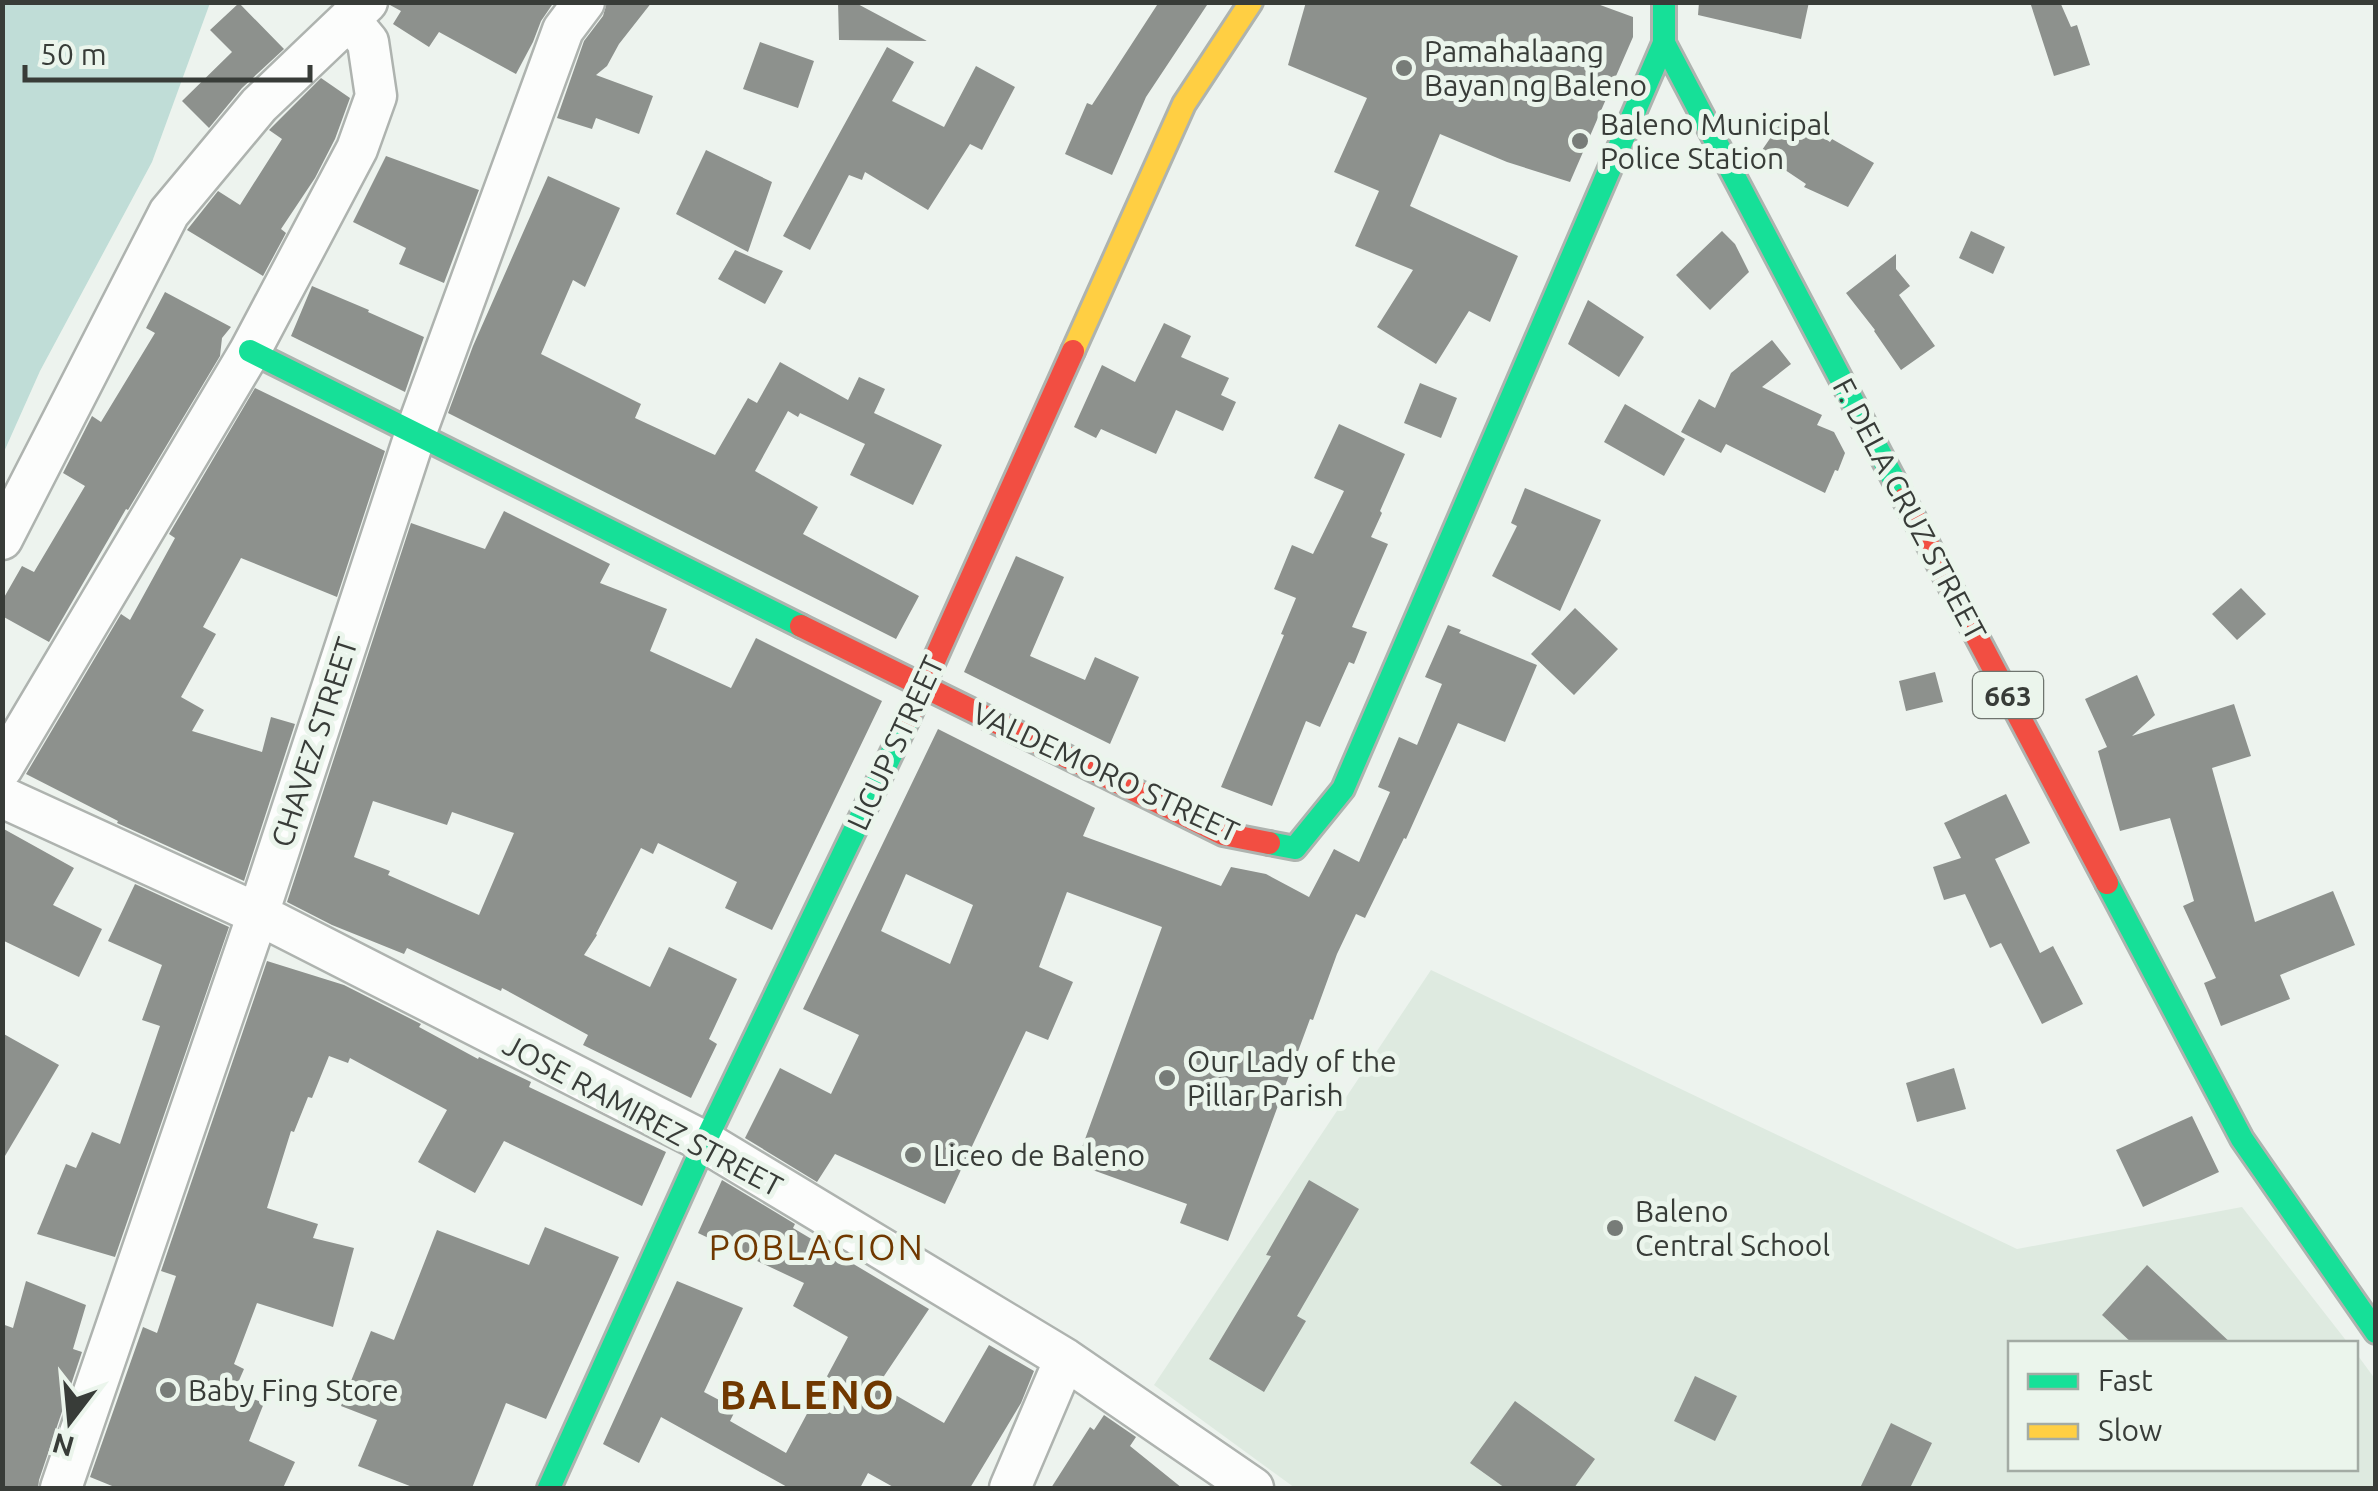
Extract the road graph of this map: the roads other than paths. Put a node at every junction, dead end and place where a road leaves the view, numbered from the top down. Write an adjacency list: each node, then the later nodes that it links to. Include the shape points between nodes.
1 (584, 2): 7 (street, CHAVEZ STREET, via 563,30)
2 (1252, 2): 9 (street, LICUP STREET, via 1184,104)
3 (1664, 2): 5 (street, VALDEMORO STREET / 663)
4 (358, 11): 6 (street, via 376,96 357,149); 8 (street, via 260,105 170,214)
5 (1664, 44): 9 (street, VALDEMORO STREET, via 1342,789 1295,848 1223,834); 14 (street, F. DELA CRUZ STREET / 663, via 2242,1139)
6 (250, 351): 7 (street, VALDEMORO STREET); 10 (street)
7 (416, 432): 9 (street, VALDEMORO STREET); 12 (street, CHAVEZ STREET)
8 (2, 539)
9 (923, 687): 13 (street, LICUP STREET)
10 (2, 768)
11 (2, 797): 12 (street, JOSE RAMIREZ STREET)
12 (258, 914): 13 (street, JOSE RAMIREZ STREET); 16 (street, CHAVEZ STREET)
13 (705, 1142): 15 (street, JOSE RAMIREZ STREET); 17 (street, LICUP STREET)
14 (2376, 1332)
15 (1065, 1359): 18 (street); 19 (street, JOSE RAMIREZ STREET)
16 (61, 1488)
17 (549, 1488)
18 (1010, 1488)
19 (1252, 1488)

